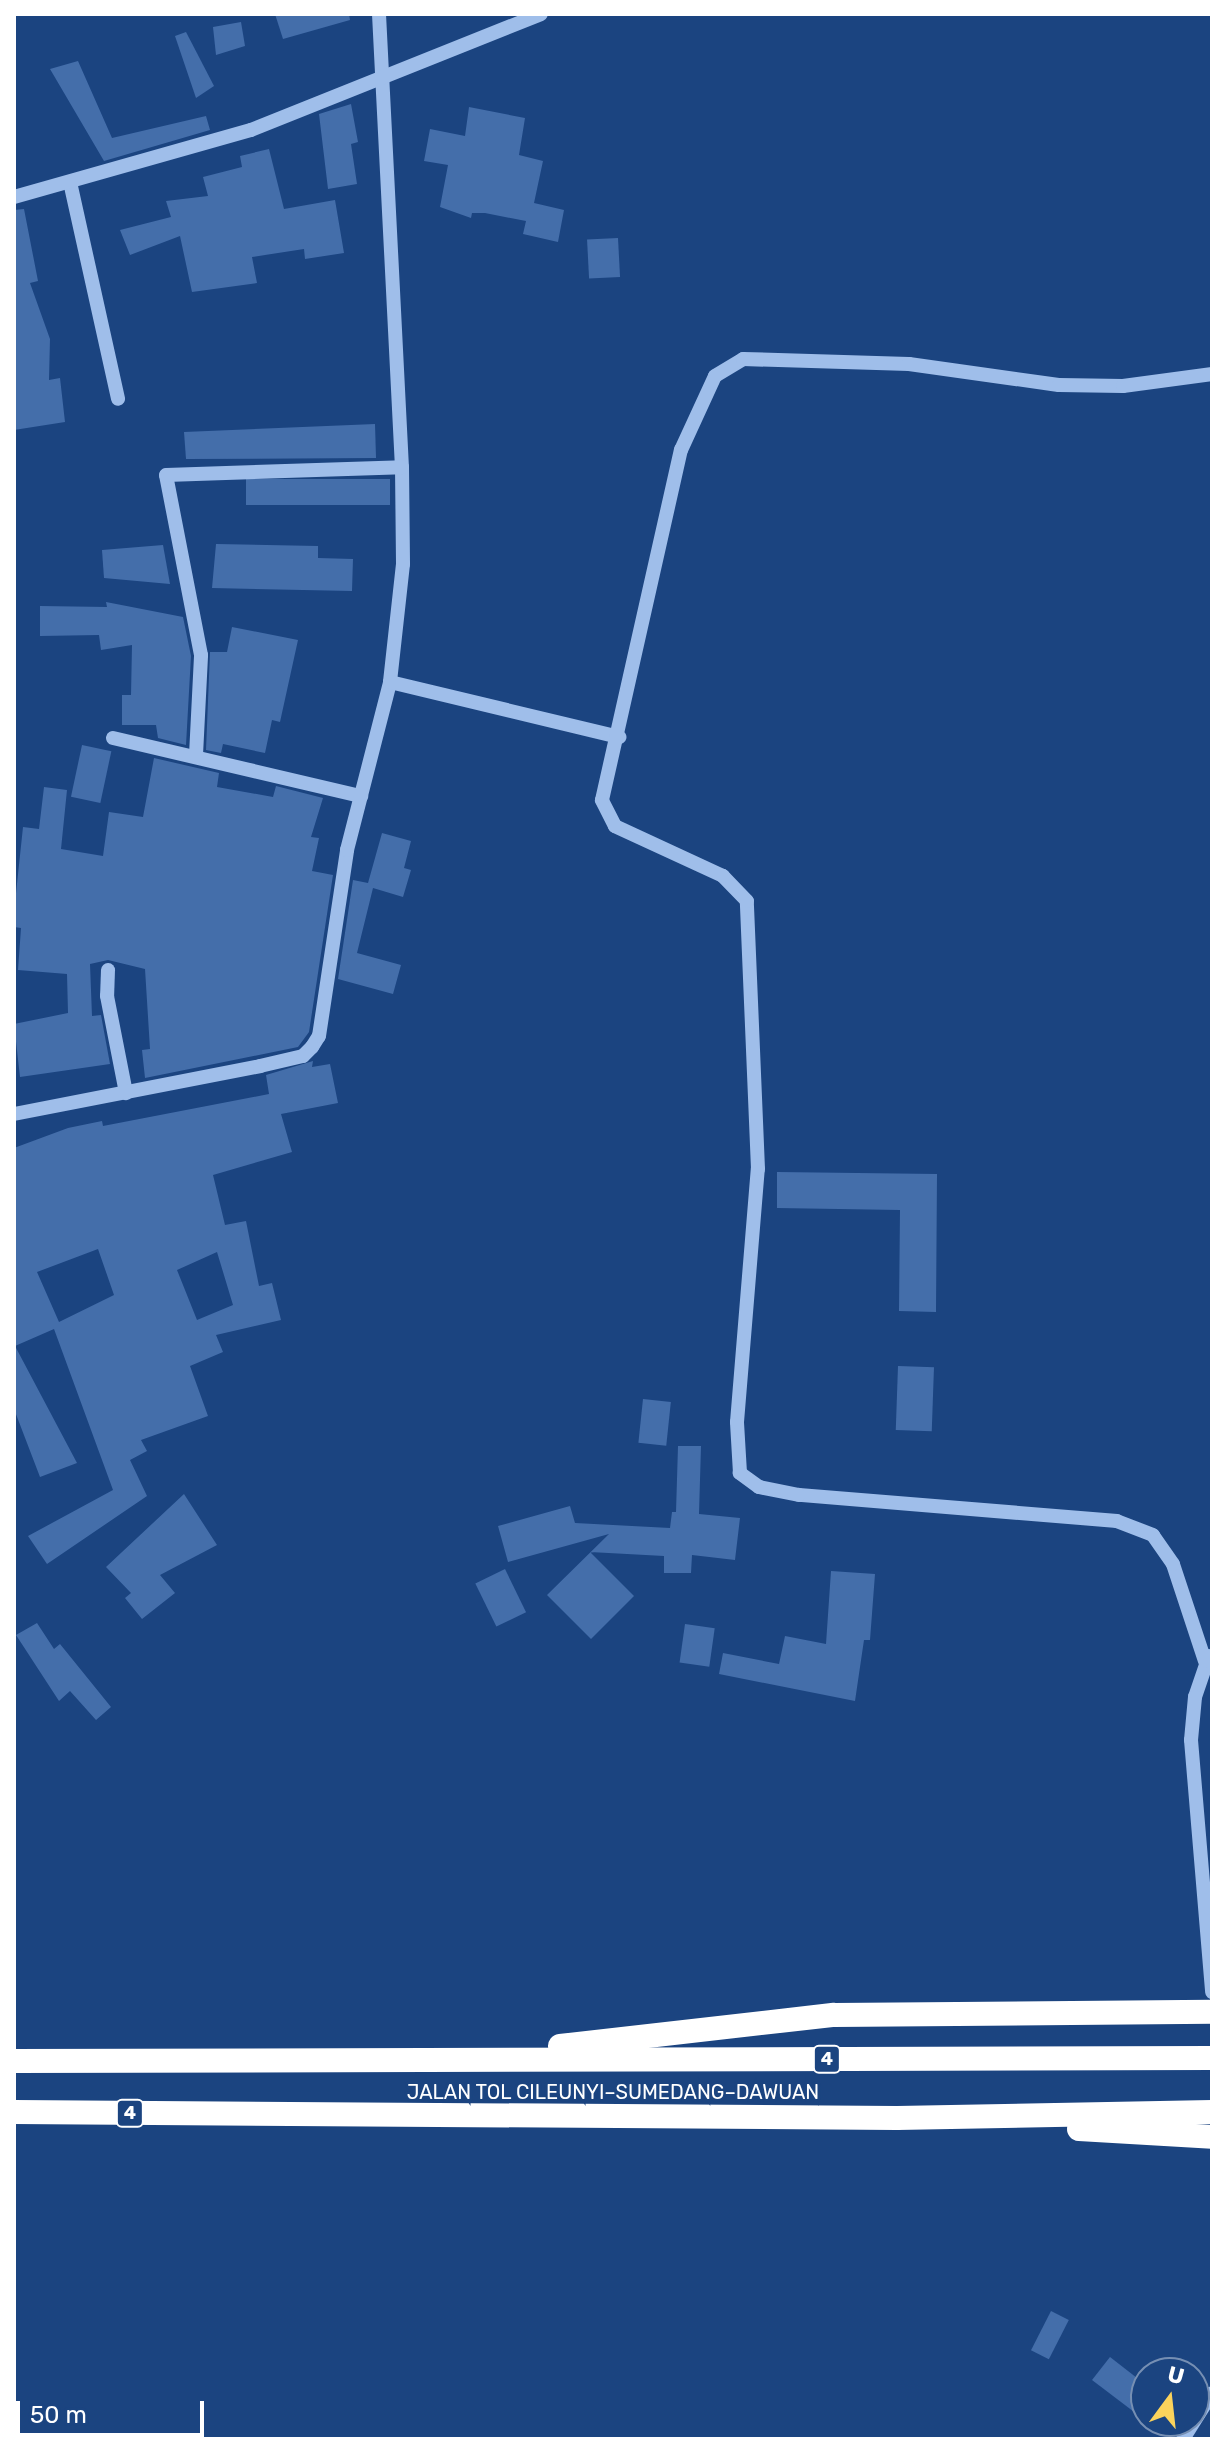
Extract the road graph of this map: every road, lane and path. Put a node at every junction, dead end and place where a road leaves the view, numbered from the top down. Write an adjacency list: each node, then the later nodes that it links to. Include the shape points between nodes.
1 (379, 14): 3 (street)
2 (541, 14): 3 (street)
3 (383, 74): 4 (street, via 251,130); 8 (street)
4 (70, 182): 5 (street); 7 (street)
5 (14, 197)
6 (1212, 374): 10 (street, via 1123,386 1059,385 909,364 743,359 715,376 681,450)
7 (118, 399)
8 (402, 467): 9 (street, via 403,564); 12 (street, via 166,475 201,655)
9 (390, 682): 10 (street); 13 (street)
10 (619, 737): 17 (street, via 602,800 615,826 723,876 747,901 758,1169 737,1422 740,1473 759,1487 799,1495 1117,1521 1153,1535 1173,1564)
11 (113, 738): 12 (street)
12 (196, 755): 13 (street)
13 (361, 796): 15 (street, via 347,850 319,1036 312,1047 303,1056)
14 (108, 970): 15 (street, via 107,996)
15 (126, 1093): 16 (street)
16 (14, 1114)
17 (1209, 1656): 18 (street, via 1191,1740)
18 (1212, 1992)
19 (1212, 2012): 21 (highway, via 834,2015)
20 (1212, 2058): 21 (highway, JALAN TOL CILEUNYI–SUMEDANG–DAWUAN / 4)
21 (442, 2059): 22 (highway, JALAN TOL CILEUNYI–SUMEDANG–DAWUAN / 4)
22 (14, 2061)
23 (14, 2112): 25 (highway, JALAN TOL CILEUNYI–SUMEDANG–DAWUAN / 4)
24 (1212, 2112): 25 (highway, JALAN TOL CILEUNYI–SUMEDANG–DAWUAN / 4)
25 (897, 2118): 26 (highway)
26 (1212, 2137)
27 (1212, 2393): 28 (street)
28 (1183, 2439)

